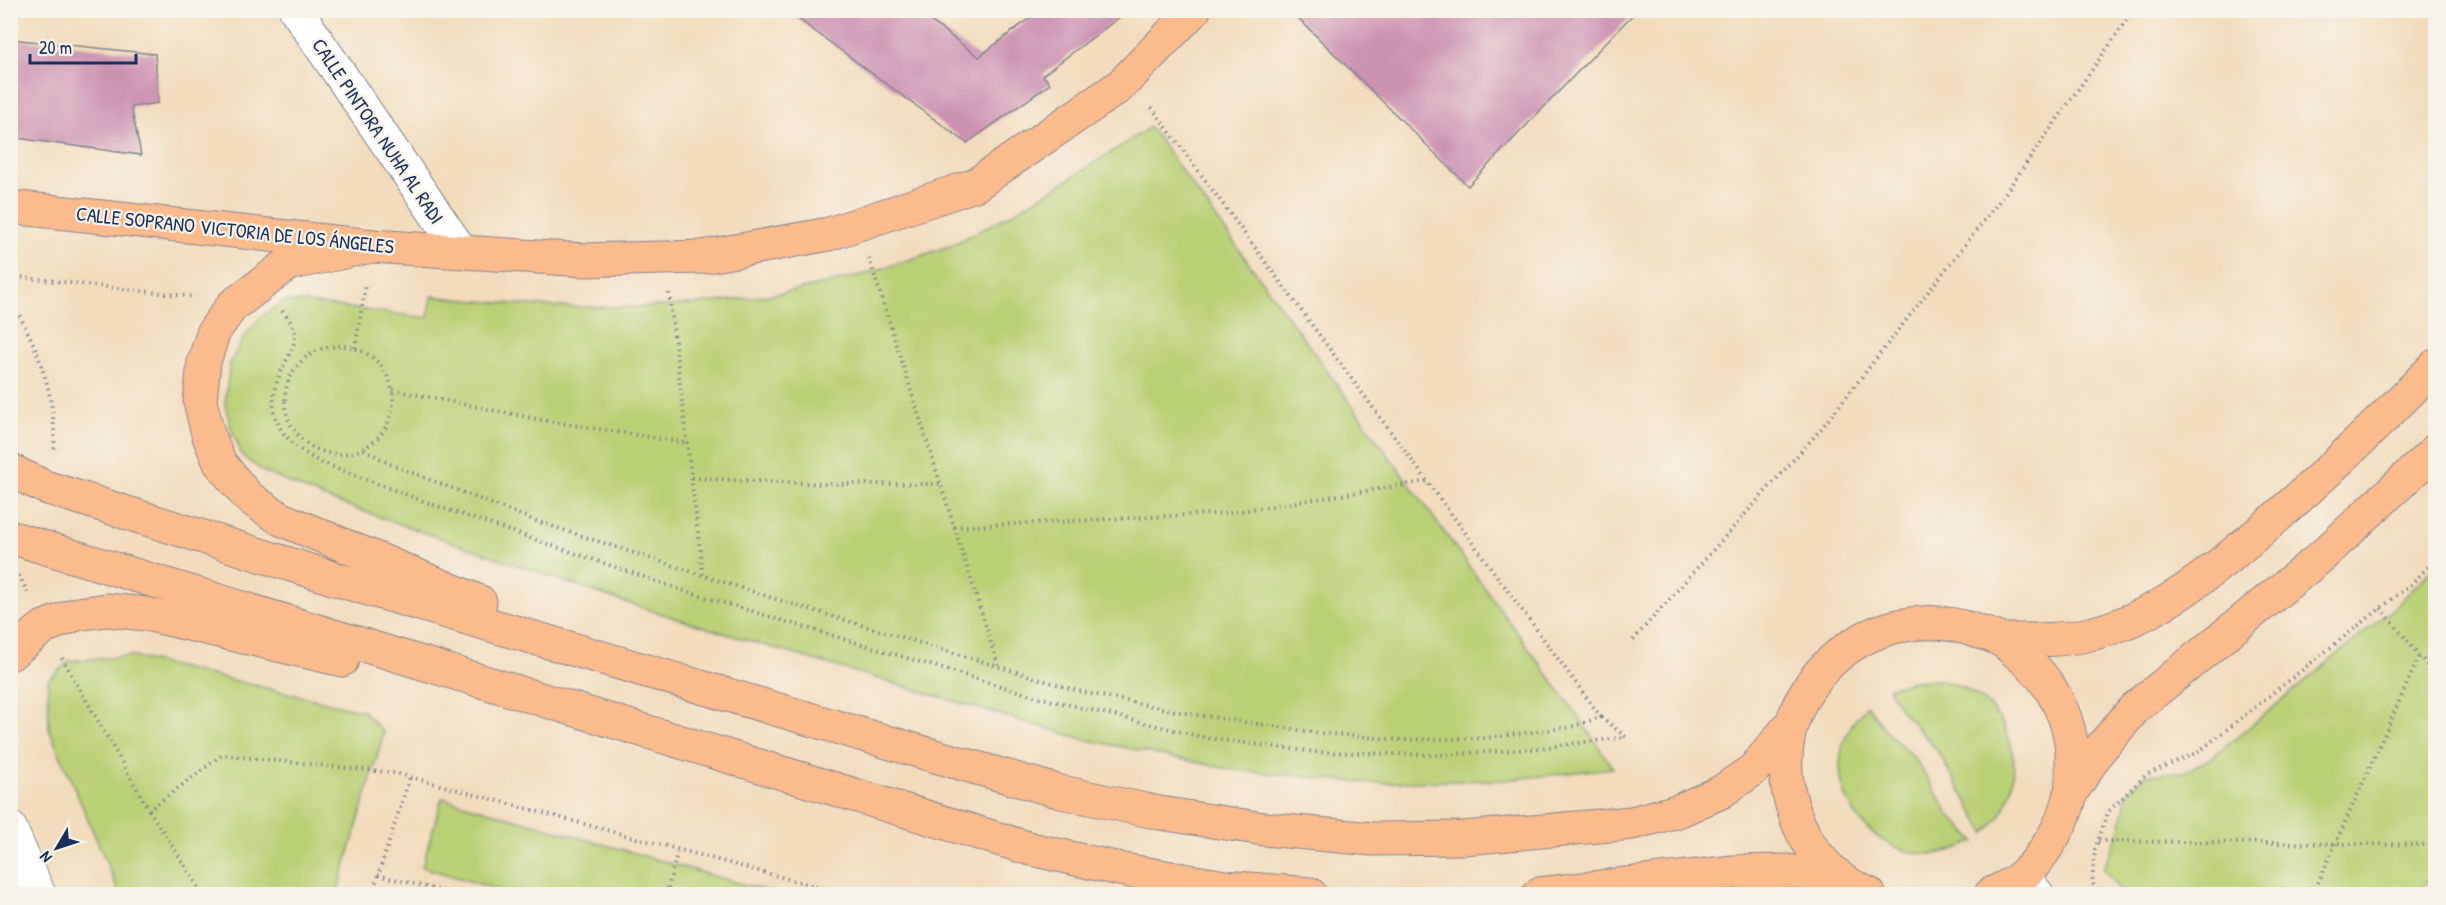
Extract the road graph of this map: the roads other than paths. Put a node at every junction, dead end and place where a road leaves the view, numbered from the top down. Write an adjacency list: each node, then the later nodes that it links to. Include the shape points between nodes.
1 (296, 10): 5 (street, CALLE PINTORA NUHA AL RADI)
2 (1194, 10): 5 (main road, CALLE SOPRANO VICTORIA DE LOS ÁNGELES, via 1120,86 975,185 829,234 702,257 584,260)
3 (10, 207): 4 (main road, CALLE SOPRANO VICTORIA DE LOS ÁNGELES)
4 (372, 246): 5 (main road, CALLE SOPRANO VICTORIA DE LOS ÁNGELES); 12 (main road, via 288,264 237,302 214,331 204,362 200,400 220,463 248,497 281,519 447,589)
5 (461, 251)
6 (2436, 365): 10 (main road, via 2285,510 2185,591 2122,623 2088,634 2054,640)
7 (2436, 450): 15 (main road, via 2322,556 2135,708 2099,750)
8 (10, 470): 12 (main road, via 45,487 355,585)
9 (10, 537): 13 (main road)
10 (2000, 640): 14 (main road, via 1960,624 1917,621 1875,632 1838,653 1809,685); 15 (main road, via 2035,668 2060,705 2072,748)
11 (10, 654): 13 (main road, via 44,627 77,614 107,610 146,614 376,668)
12 (688, 682): 14 (main road, via 1072,794 1253,828 1372,839 1464,838 1589,828 1632,823 1678,811 1721,792 1754,769)
13 (565, 705): 21 (main road, via 1031,849 1225,887)
14 (1791, 724): 17 (main road, via 1785,757 1788,791 1798,824 1815,853)
15 (2071, 793): 19 (main road, via 2054,839)
16 (10, 828): 18 (street)
17 (1839, 878): 22 (main road, via 1787,871 1733,872); 23 (main road)
18 (34, 882): 20 (street)
19 (2030, 885): 24 (main road)
20 (58, 894)
21 (1310, 894)
22 (1539, 894)
23 (1869, 894)
24 (1991, 894)

